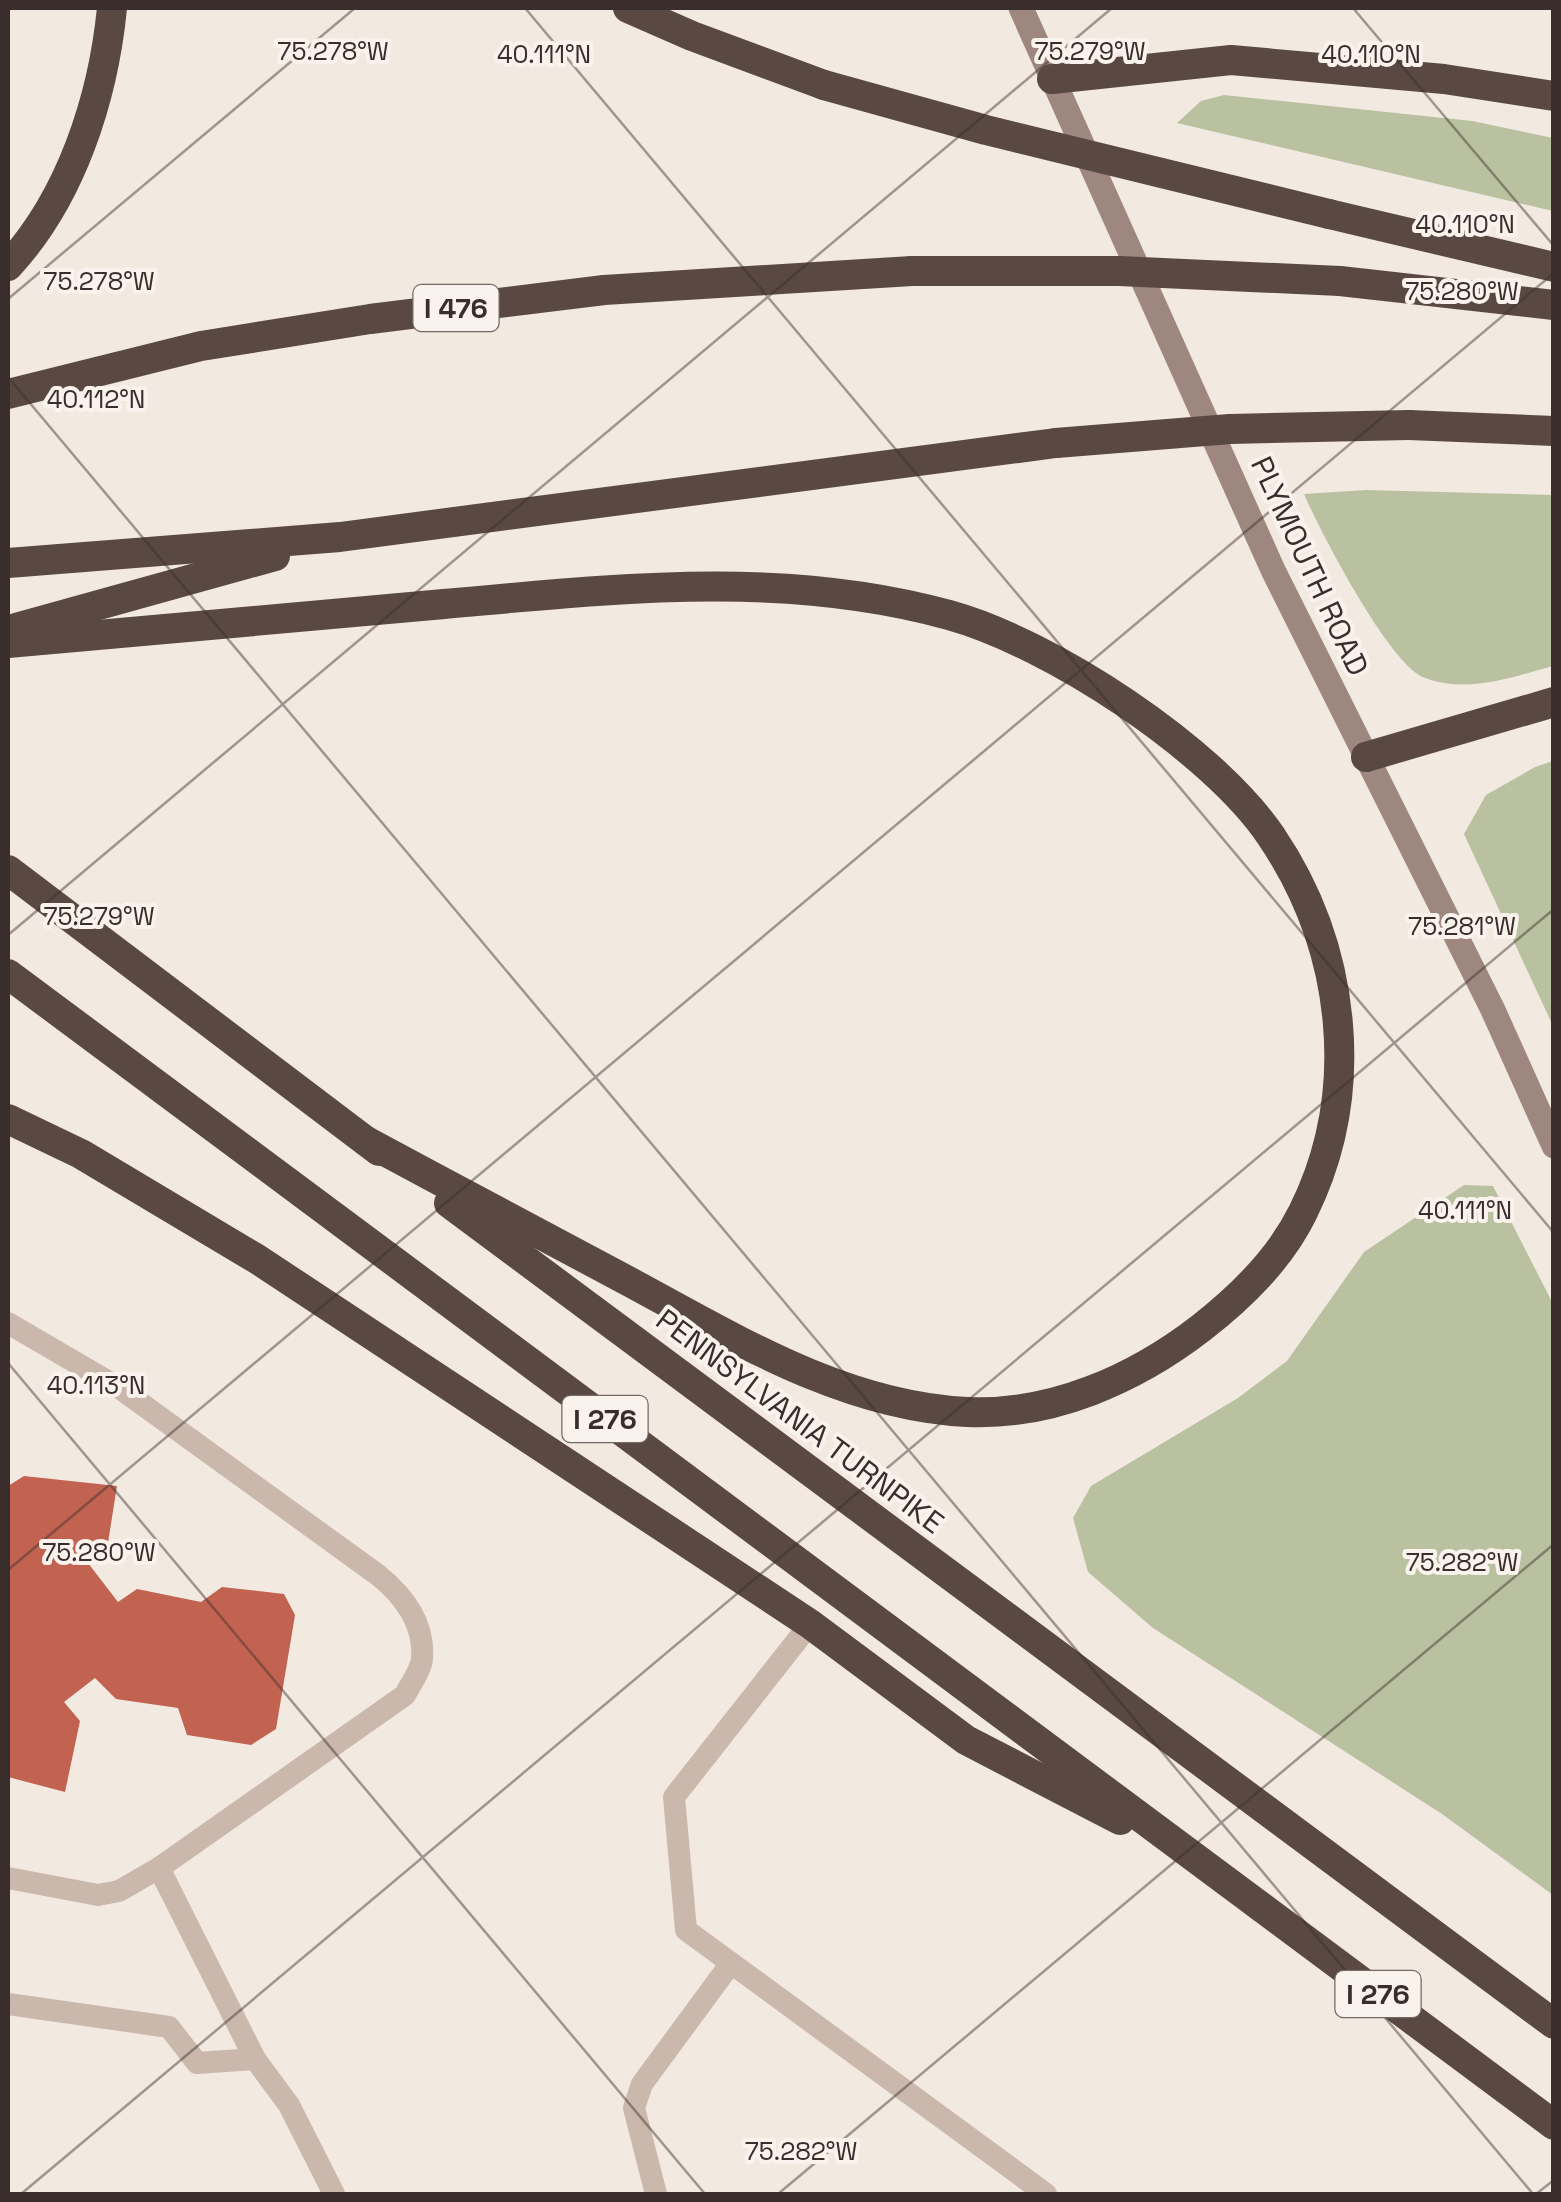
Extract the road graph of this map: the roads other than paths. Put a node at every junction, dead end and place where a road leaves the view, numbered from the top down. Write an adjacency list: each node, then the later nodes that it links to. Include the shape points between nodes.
1 (112, 8): 6 (highway, via 96,99 80,145 52,206)
2 (628, 8): 7 (highway, bridge, via 824,85)
3 (1021, 8): 4 (main road, PLYMOUTH ROAD)
4 (1052, 80): 5 (highway, via 1231,60); 16 (main road, PLYMOUTH ROAD, via 1273,570)
5 (1554, 96)
6 (8, 266)
7 (1554, 267)
8 (1554, 305): 9 (highway, I 476, bridge, via 1340,282 1119,270 912,271 604,290 370,319 201,346)
9 (8, 394)
10 (1554, 431): 11 (highway, bridge, via 1409,425 1230,429 1056,443)
11 (340, 538): 12 (highway); 13 (highway)
12 (8, 563)
13 (8, 631)
14 (8, 642): 20 (highway, via 654,586 790,588 957,616 1060,663 1214,772 1270,835 1308,903 1336,998 1340,1080 1331,1131 1302,1214 1284,1243 1257,1280 1178,1346 1115,1380 1042,1407 963,1412 822,1380)
15 (1554, 702): 16 (highway)
16 (1366, 756): 21 (main road, PLYMOUTH ROAD)
17 (8, 870): 20 (highway, PENNSYLVANIA TURNPIKE / I 276)
18 (8, 974): 24 (highway, I 276)
19 (8, 1119): 23 (highway, via 81,1154 257,1259)
20 (366, 1141): 29 (highway, PENNSYLVANIA TURNPIKE / I 276)
21 (1554, 1146)
22 (8, 1323): 25 (lane, via 121,1389 378,1576 401,1594 419,1626 423,1662 404,1695)
23 (810, 1624): 24 (highway, via 966,1740); 27 (lane, via 674,1797 686,1930)
24 (1203, 1864): 31 (highway, I 276)
25 (159, 1868): 26 (lane, via 119,1891 98,1894); 30 (lane)
26 (8, 1878)
27 (731, 1963): 33 (lane, via 642,2084 634,2108); 34 (lane)
28 (8, 2004): 30 (lane, via 168,2027 197,2063)
29 (1554, 2024)
30 (255, 2058): 32 (lane, via 289,2105)
31 (1554, 2125)
32 (334, 2194)
33 (656, 2194)
34 (1046, 2194)

